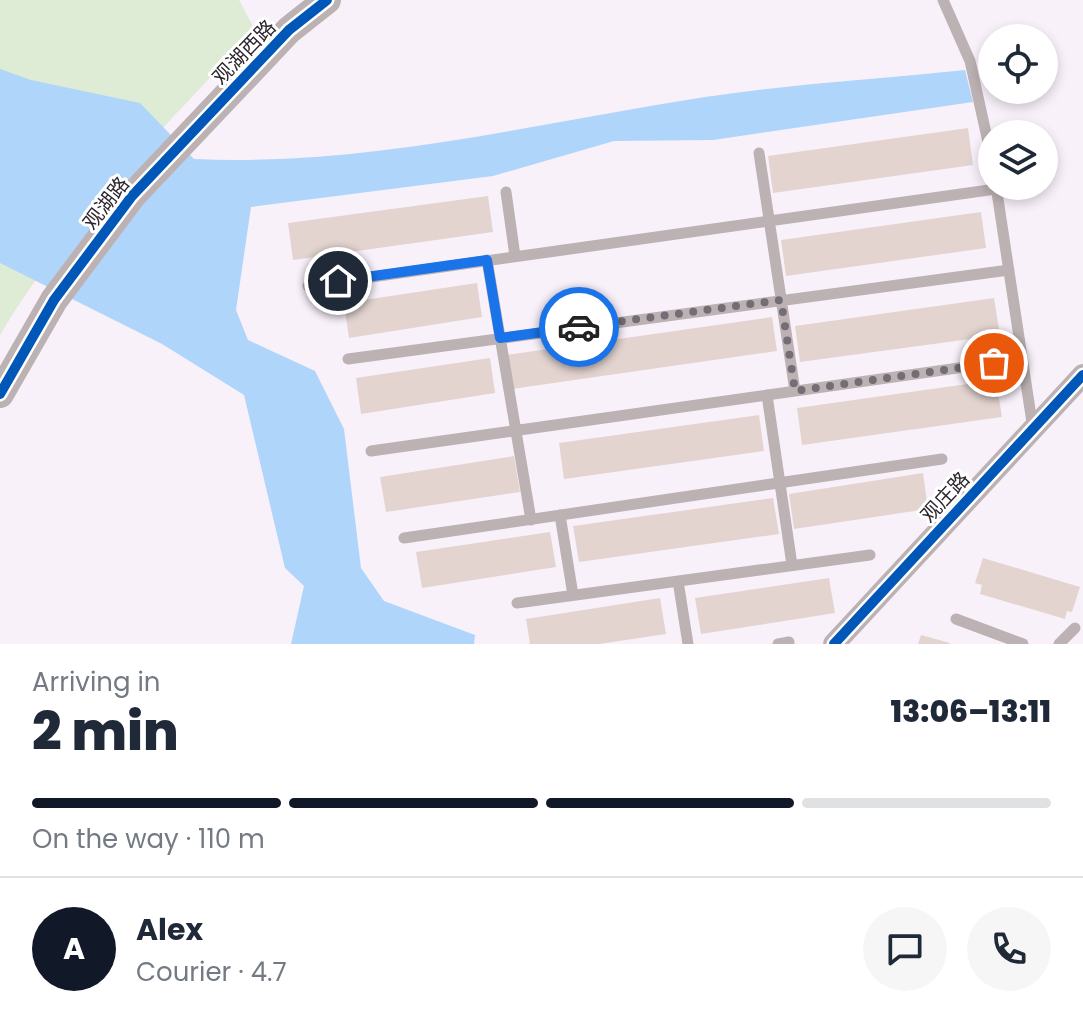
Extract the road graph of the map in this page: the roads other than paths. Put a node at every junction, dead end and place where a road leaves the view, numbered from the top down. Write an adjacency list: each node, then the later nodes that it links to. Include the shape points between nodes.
1 (327, 0): 4 (street, 观湖西路, via 289,30)
2 (943, 0): 3 (lane, via 970,61)
3 (983, 120)
4 (192, 133): 20 (street, 观湖路, via 132,196 54,300)
5 (759, 153): 9 (lane)
6 (978, 191): 9 (lane)
7 (506, 192): 10 (lane)
8 (998, 200): 12 (lane)
9 (769, 221): 10 (lane); 14 (lane)
10 (515, 256): 11 (lane)
11 (487, 260): 13 (lane); 15 (lane)
12 (1009, 270): 14 (lane); 17 (lane)
13 (308, 286)
14 (781, 300): 15 (lane); 19 (lane)
15 (500, 338): 16 (lane); 23 (lane)
16 (348, 359)
17 (1022, 359): 19 (lane); 22 (lane)
18 (1083, 375): 22 (street, 观庄路)
19 (795, 391): 21 (lane)
20 (0, 394)
21 (767, 395): 23 (lane); 26 (lane)
22 (1033, 429): 38 (street, 观庄路)
23 (516, 431): 24 (lane); 28 (lane)
24 (371, 451)
25 (942, 459): 26 (lane)
26 (780, 483): 27 (lane); 31 (lane)
27 (560, 515): 28 (lane); 33 (lane)
28 (531, 520): 29 (lane)
29 (404, 538)
30 (870, 555): 31 (lane)
31 (792, 565): 32 (lane)
32 (678, 581): 33 (lane); 37 (lane)
33 (573, 595): 34 (lane)
34 (517, 603)
35 (956, 619): 39 (lane)
36 (1075, 628): 40 (lane)
37 (688, 644)
38 (834, 644)
39 (1023, 644)
40 (1059, 644)

